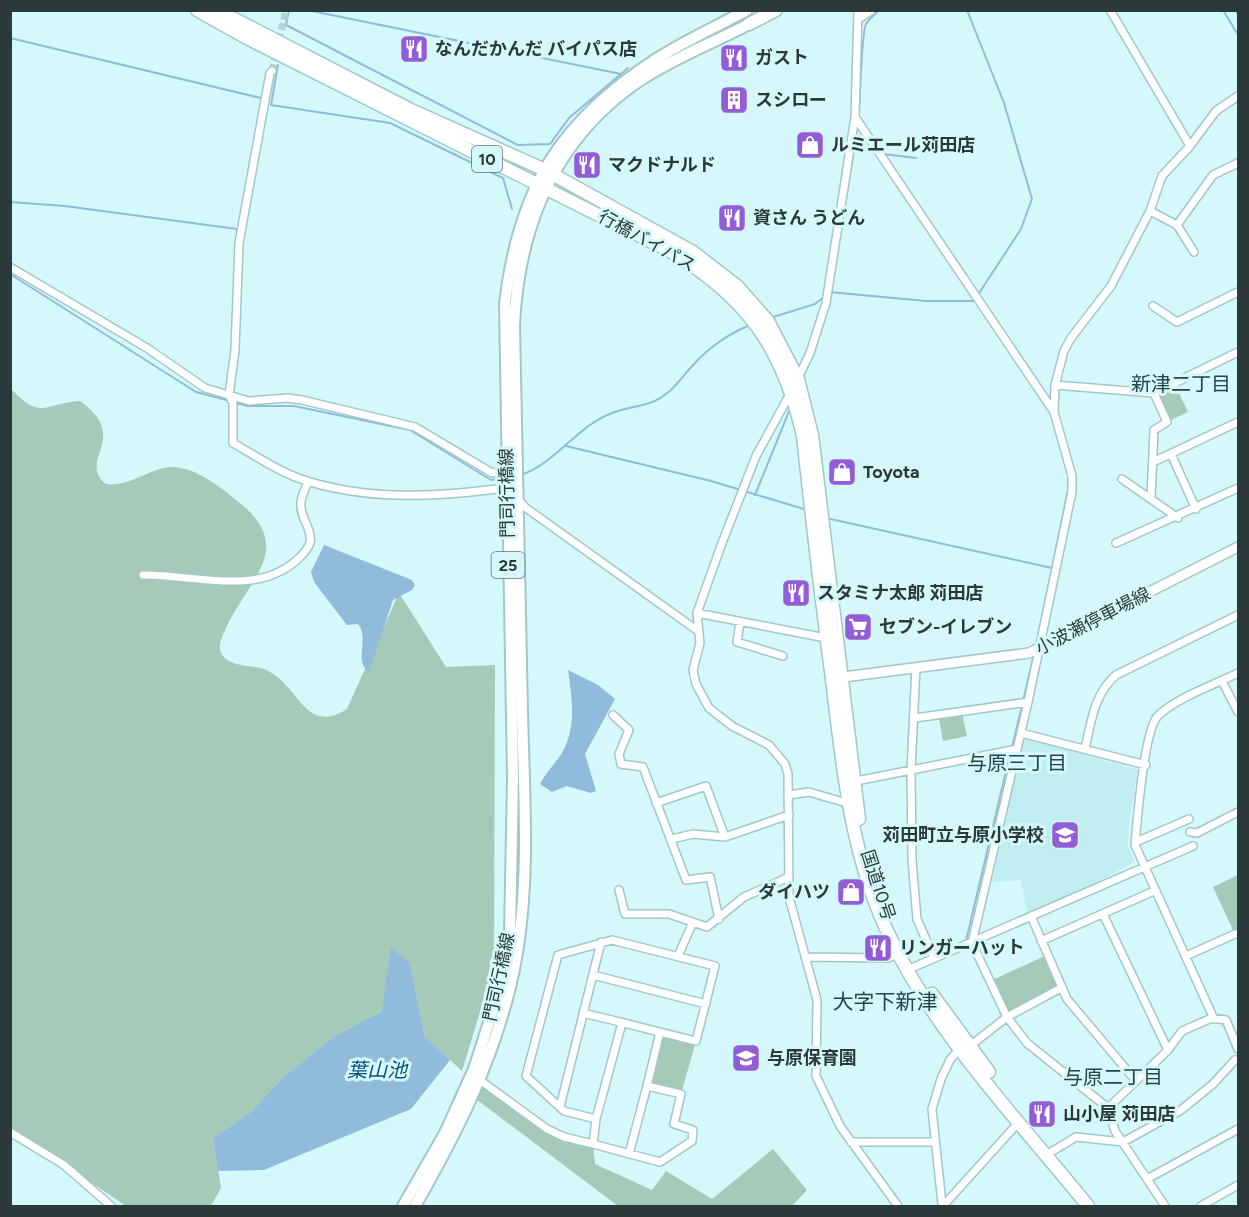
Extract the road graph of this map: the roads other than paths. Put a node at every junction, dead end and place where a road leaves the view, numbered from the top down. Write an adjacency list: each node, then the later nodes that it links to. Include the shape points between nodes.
1 (197, 10): 15 (highway, 行橋バイパス / 10)
2 (218, 10): 14 (highway, 行橋バイパス / 10, via 411,110)
3 (747, 10): 14 (main road, 門司行橋線 / 25, via 660,56 624,81 572,129)
4 (776, 10): 8 (highway)
5 (872, 10): 7 (street)
6 (1110, 10): 12 (street)
7 (859, 14): 11 (street)
8 (749, 24): 14 (main road, 門司行橋線 / 25, via 638,82 589,126)
9 (272, 71): 27 (street, via 239,243)
10 (1239, 96): 12 (street, via 1216,111)
11 (855, 117): 23 (street, via 826,303); 28 (street)
12 (1190, 146): 16 (street, via 1162,176)
13 (1239, 163): 17 (street, via 1213,175)
14 (549, 172): 15 (main road, 門司行橋線 / 25); 23 (highway, 行橋バイパス / 10, via 683,247 737,286 768,321)
15 (540, 185): 25 (highway, 行橋バイパス / 10, via 670,251 732,295 760,329); 32 (main road, 門司行橋線 / 25, via 516,292)
16 (1150, 211): 17 (street); 24 (street, via 1111,286 1071,338)
17 (1178, 225): 18 (street)
18 (1194, 252)
19 (10, 267): 27 (street, via 147,348 205,388)
20 (1239, 292): 21 (street, via 1177,322)
21 (1153, 306)
22 (1239, 352): 26 (street)
23 (798, 379): 25 (street); 53 (highway, 行橋バイパス / 10, via 812,435)
24 (1055, 385): 26 (street); 28 (street)
25 (792, 391): 44 (street, via 743,486); 48 (highway, 行橋バイパス / 10, via 803,436)
26 (1154, 393): 31 (street, via 1167,422 1154,430)
27 (230, 395): 32 (street, via 249,401 302,400 399,421 492,473); 34 (street, via 234,443)
28 (1054, 412): 49 (street, via 1072,476 1072,492)
29 (1239, 422): 30 (street)
30 (1171, 454): 31 (street); 39 (street)
31 (1154, 462): 38 (street)
32 (512, 470): 35 (main road, 門司行橋線 / 25)
33 (1122, 479): 38 (street)
34 (308, 481): 35 (street, via 389,495 474,493); 43 (street, via 301,502 310,542 292,565 268,575 222,581)
35 (512, 487): 37 (main road, 門司行橋線 / 25); 106 (main road, 門司行橋線 / 25, via 511,926 500,988)
36 (1239, 488): 39 (street)
37 (517, 498): 47 (street); 106 (main road, 門司行橋線 / 25, via 524,869 510,986 491,1054)
38 (1151, 498): 40 (street)
39 (1197, 508): 40 (street)
40 (1178, 518): 41 (street)
41 (1116, 543)
42 (1239, 547): 49 (main road, 小波瀬停車場線)
43 (142, 575)
44 (697, 613): 46 (street); 47 (street)
45 (1239, 615): 61 (street, via 1116,675 1097,699)
46 (740, 622): 48 (street); 50 (street, via 737,642)
47 (698, 631): 65 (street, via 700,643 693,670 704,701 732,726 770,745 785,764)
48 (826, 638): 53 (highway, 行橋バイパス / 10)
49 (1040, 649): 51 (main road, 小波瀬停車場線, via 1019,656); 55 (street)
50 (783, 656)
51 (916, 667): 53 (main road, 小波瀬停車場線); 58 (street)
52 (1239, 673): 54 (street)
53 (837, 678): 64 (highway, 国道10号 / 10)
54 (1222, 681): 56 (street); 62 (street, via 1156,718)
55 (1028, 702): 58 (street); 59 (street)
56 (1239, 712)
57 (613, 715): 66 (street, via 629,730 619,760 623,765 643,767)
58 (915, 718): 63 (street)
59 (1021, 733): 60 (street); 61 (street)
60 (1017, 749): 63 (street); 87 (street)
61 (1084, 749): 62 (street)
62 (1146, 765): 74 (street)
63 (911, 770): 64 (street); 92 (street, via 914,899 917,919)
64 (849, 782): 67 (highway, 国道10号 / 10)
65 (789, 795): 67 (street, via 809,792); 69 (street)
66 (656, 803): 72 (street, via 706,786); 73 (street)
67 (852, 805): 88 (highway, 国道10号 / 10, via 862,867); 93 (highway, 国道10号 / 10, via 885,912)
68 (1239, 812): 71 (street, via 1197,833)
69 (789, 815): 72 (street); 77 (street)
70 (1189, 819): 74 (street)
71 (1190, 832)
72 (725, 837): 73 (street, via 693,834)
73 (672, 839): 82 (street, via 686,880 710,877)
74 (1136, 842): 76 (street)
75 (1193, 846): 76 (street)
76 (1145, 866): 79 (street); 81 (street)
77 (789, 877): 82 (street, via 744,897); 91 (street, via 789,897)
78 (619, 890): 83 (street, via 625,914 669,914)
79 (1154, 891): 80 (street); 90 (street)
80 (1103, 914): 85 (street); 103 (street)
81 (1031, 916): 85 (street); 87 (street)
82 (720, 919): 83 (street, via 707,927)
83 (693, 922): 89 (street)
84 (1235, 934): 90 (street)
85 (1041, 940): 95 (street)
86 (601, 942): 89 (street, via 612,940); 94 (street); 109 (street, via 558,955 526,1076)
87 (972, 943): 92 (street); 98 (street)
88 (898, 954): 91 (street, via 888,958); 93 (highway, 国道10号 / 10)
89 (678, 956): 96 (street, via 716,966)
90 (1186, 956): 99 (street)
91 (805, 957): 115 (street, via 817,1000 816,1076)
92 (934, 958): 93 (street)
93 (910, 968): 102 (highway, 国道10号 / 10)
94 (593, 975): 96 (street); 97 (street)
95 (1061, 988): 98 (street); 107 (street, via 1084,1022)
96 (706, 1004): 101 (street, via 696,1041)
97 (583, 1013): 100 (street); 109 (street)
98 (1007, 1017): 102 (street); 110 (street, via 1027,1043)
99 (1214, 1018): 103 (street, via 1182,1031); 104 (street, via 1226,1020)
100 (622, 1023): 101 (street); 111 (street)
101 (660, 1032): 108 (street)
102 (965, 1047): 112 (highway, 国道10号 / 10); 116 (street, via 950,1060 935,1099); 119 (highway, 国道10号 / 10)
103 (1168, 1050): 107 (street)
104 (1239, 1050): 105 (street)
105 (1237, 1064): 117 (street, via 1181,1110)
106 (476, 1077): 118 (street, via 547,1129); 124 (main road, 門司行橋線 / 25); 125 (main road, 門司行橋線 / 25, via 464,1118)
107 (1137, 1081): 110 (street)
108 (647, 1086): 120 (street); 120 (street, via 681,1094 674,1124 693,1130 692,1141 660,1162)
109 (560, 1107): 111 (street)
110 (1108, 1108): 117 (street)
111 (596, 1119): 118 (street)
112 (1019, 1122): 119 (highway, 国道10号 / 10); 127 (street)
113 (1239, 1129): 121 (street)
114 (10, 1132): 123 (street, via 64,1165)
115 (851, 1142): 116 (street); 126 (street)
116 (934, 1142): 127 (street)
117 (1123, 1142): 119 (street, via 1076,1137); 121 (street)
118 (593, 1144): 120 (street)
119 (1049, 1153): 128 (highway, 国道10号 / 10); 129 (highway, 国道10号 / 10)
120 (629, 1154)
121 (1147, 1179): 130 (street)
122 (1239, 1185): 131 (street)
123 (111, 1206)
124 (403, 1206)
125 (415, 1206)
126 (898, 1206)
127 (944, 1206)
128 (1088, 1206)
129 (1096, 1206)
130 (1165, 1206)
131 (1201, 1206)

